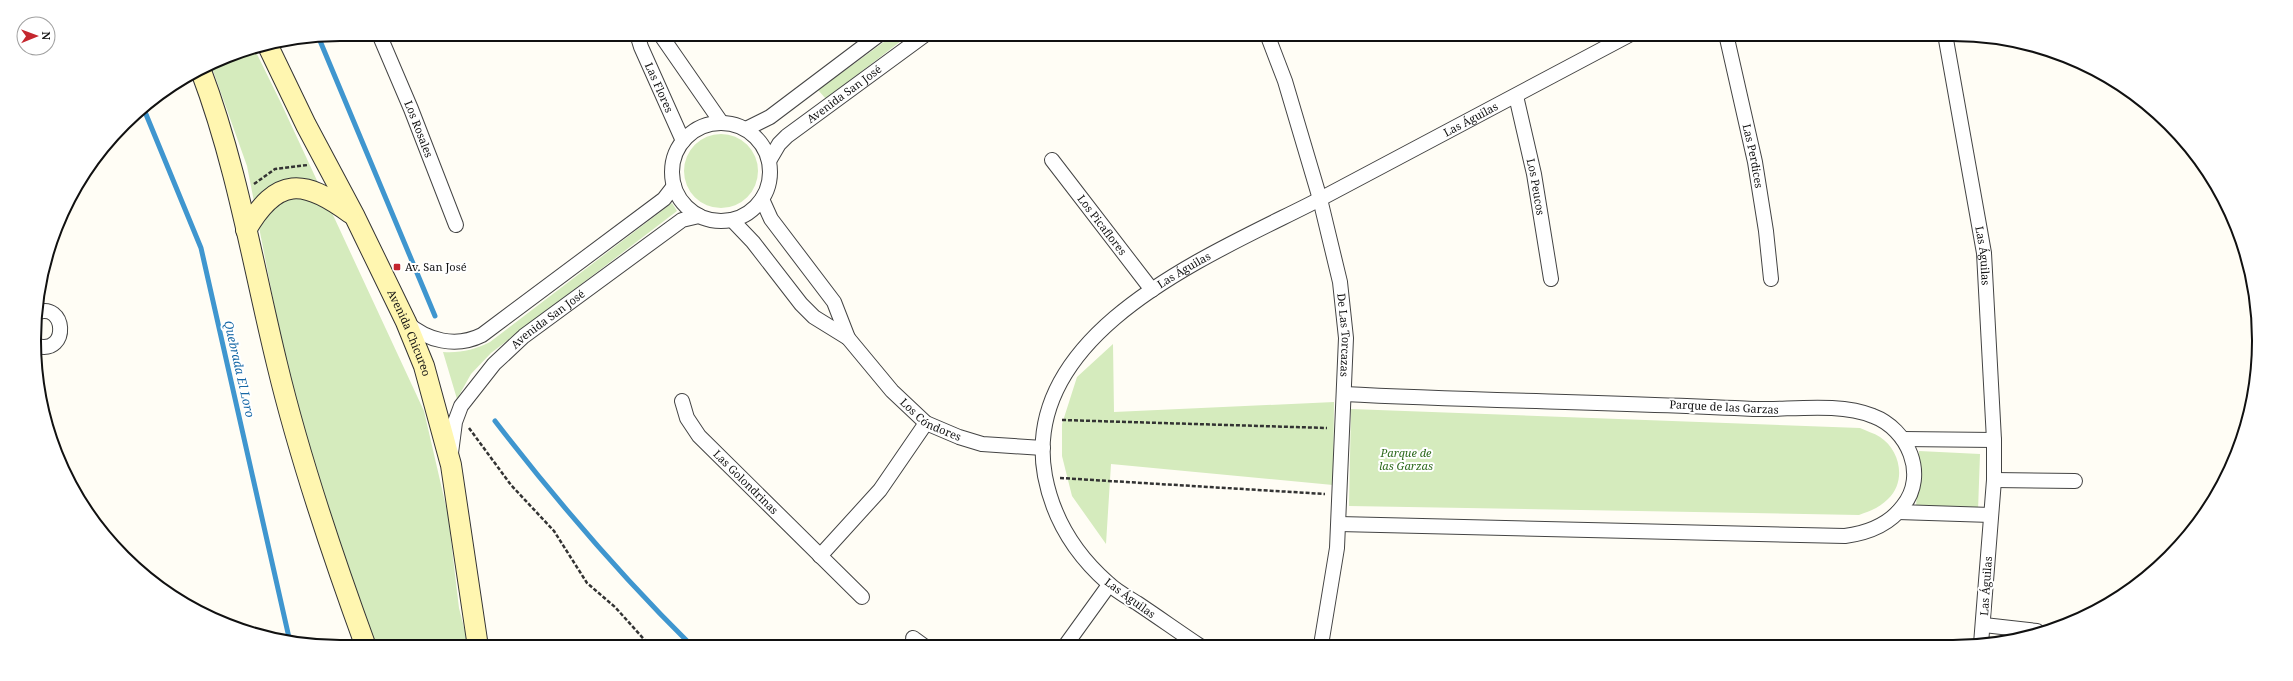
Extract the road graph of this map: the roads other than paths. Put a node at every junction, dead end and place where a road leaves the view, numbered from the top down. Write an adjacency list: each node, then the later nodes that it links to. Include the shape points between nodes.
1 (382, 41): 24 (street, Los Rosales)
2 (639, 41): 15 (street, Las Flores)
3 (665, 41): 13 (street)
4 (871, 41): 14 (street, via 770,117)
5 (916, 41): 17 (street, Avenida San José, via 787,136 773,152)
6 (1269, 41): 20 (street, De Las Torcazas, via 1285,81)
7 (1618, 41): 12 (street, Las Águilas)
8 (1728, 41): 27 (street, Las Perdices, via 1755,162)
9 (1946, 41): 37 (street, Las Águilas, via 1984,253)
10 (270, 50): 22 (main road, Avenida Chicureo)
11 (202, 75): 25 (main road, via 229,157)
12 (1516, 96): 20 (street, Las Águilas); 26 (street, Los Peucos, via 1534,174)
13 (721, 122): 14 (street); 15 (street, via 700,127)
14 (746, 129): 17 (street, via 761,143)
15 (683, 141): 18 (street, via 673,159)
16 (1052, 160): 28 (street, Los Picaflores)
17 (769, 161): 19 (street, via 769,180)
18 (674, 186): 21 (street, via 686,207); 30 (street, via 664,199 482,335 463,341 441,341)
19 (762, 199): 23 (street, via 746,214); 31 (street, Los Cóndores, via 771,219 834,302)
20 (1320, 199): 28 (street, Las Águilas, via 1168,277); 33 (street, De Las Torcazas, via 1340,282 1346,338)
21 (699, 216): 23 (street, via 718,221); 39 (street, Avenida San José, via 682,220 524,336 489,370 465,399 458,414 451,446)
22 (355, 217): 25 (main road, via 323,194 313,190 294,189 269,198); 30 (main road, Avenida Chicureo)
23 (732, 220): 31 (street, Los Cóndores, via 753,242 801,304 814,317)
24 (456, 225)
25 (246, 230): 51 (main road, via 277,366 307,473 328,544)
26 (1551, 279)
27 (1771, 279)
28 (1152, 290): 38 (street, Las Águilas, via 1098,333 1079,353 1060,383 1046,420)
29 (43, 313): 32 (street, via 50,312 61,325 60,334 54,344)
30 (406, 322): 39 (main road, Avenida Chicureo, via 424,366)
31 (848, 338): 35 (street, Los Cóndores, via 892,391)
32 (41, 346)
33 (1344, 394): 36 (street, Parque de las Garzas, via 1772,410 1853,410 1875,416 1891,426); 44 (street, De Las Torcazas)
34 (682, 401): 45 (street, Las Golondrinas, via 687,418 699,436)
35 (926, 423): 38 (street, Los Cóndores, via 982,444); 45 (street, via 880,490)
36 (1903, 439): 37 (street); 42 (street, Parque de las Garzas, via 1911,454 1913,482 1908,499)
37 (1994, 440): 40 (street, Las Águilas)
38 (1043, 448): 46 (street, Las Águilas, via 1051,502 1065,532 1076,549)
39 (451, 465): 52 (main road, Avenida Chicureo)
40 (1994, 480): 41 (street); 43 (street, Las Águilas)
41 (2075, 481)
42 (1898, 512): 43 (street); 44 (street, Parque de las Garzas, via 1873,530 1834,537)
43 (1991, 515): 48 (street, Las Águilas)
44 (1338, 524): 55 (street, De Las Torcazas, via 1337,548)
45 (820, 556): 47 (street, Las Golondrinas)
46 (1109, 585): 53 (street); 54 (street, Las Águilas)
47 (862, 597)
48 (1984, 625): 49 (street); 50 (street, Las Águilas)
49 (2029, 630)
50 (1982, 638)
51 (363, 640)
52 (475, 640)
53 (1069, 640)
54 (1191, 640)
55 (1322, 640)

